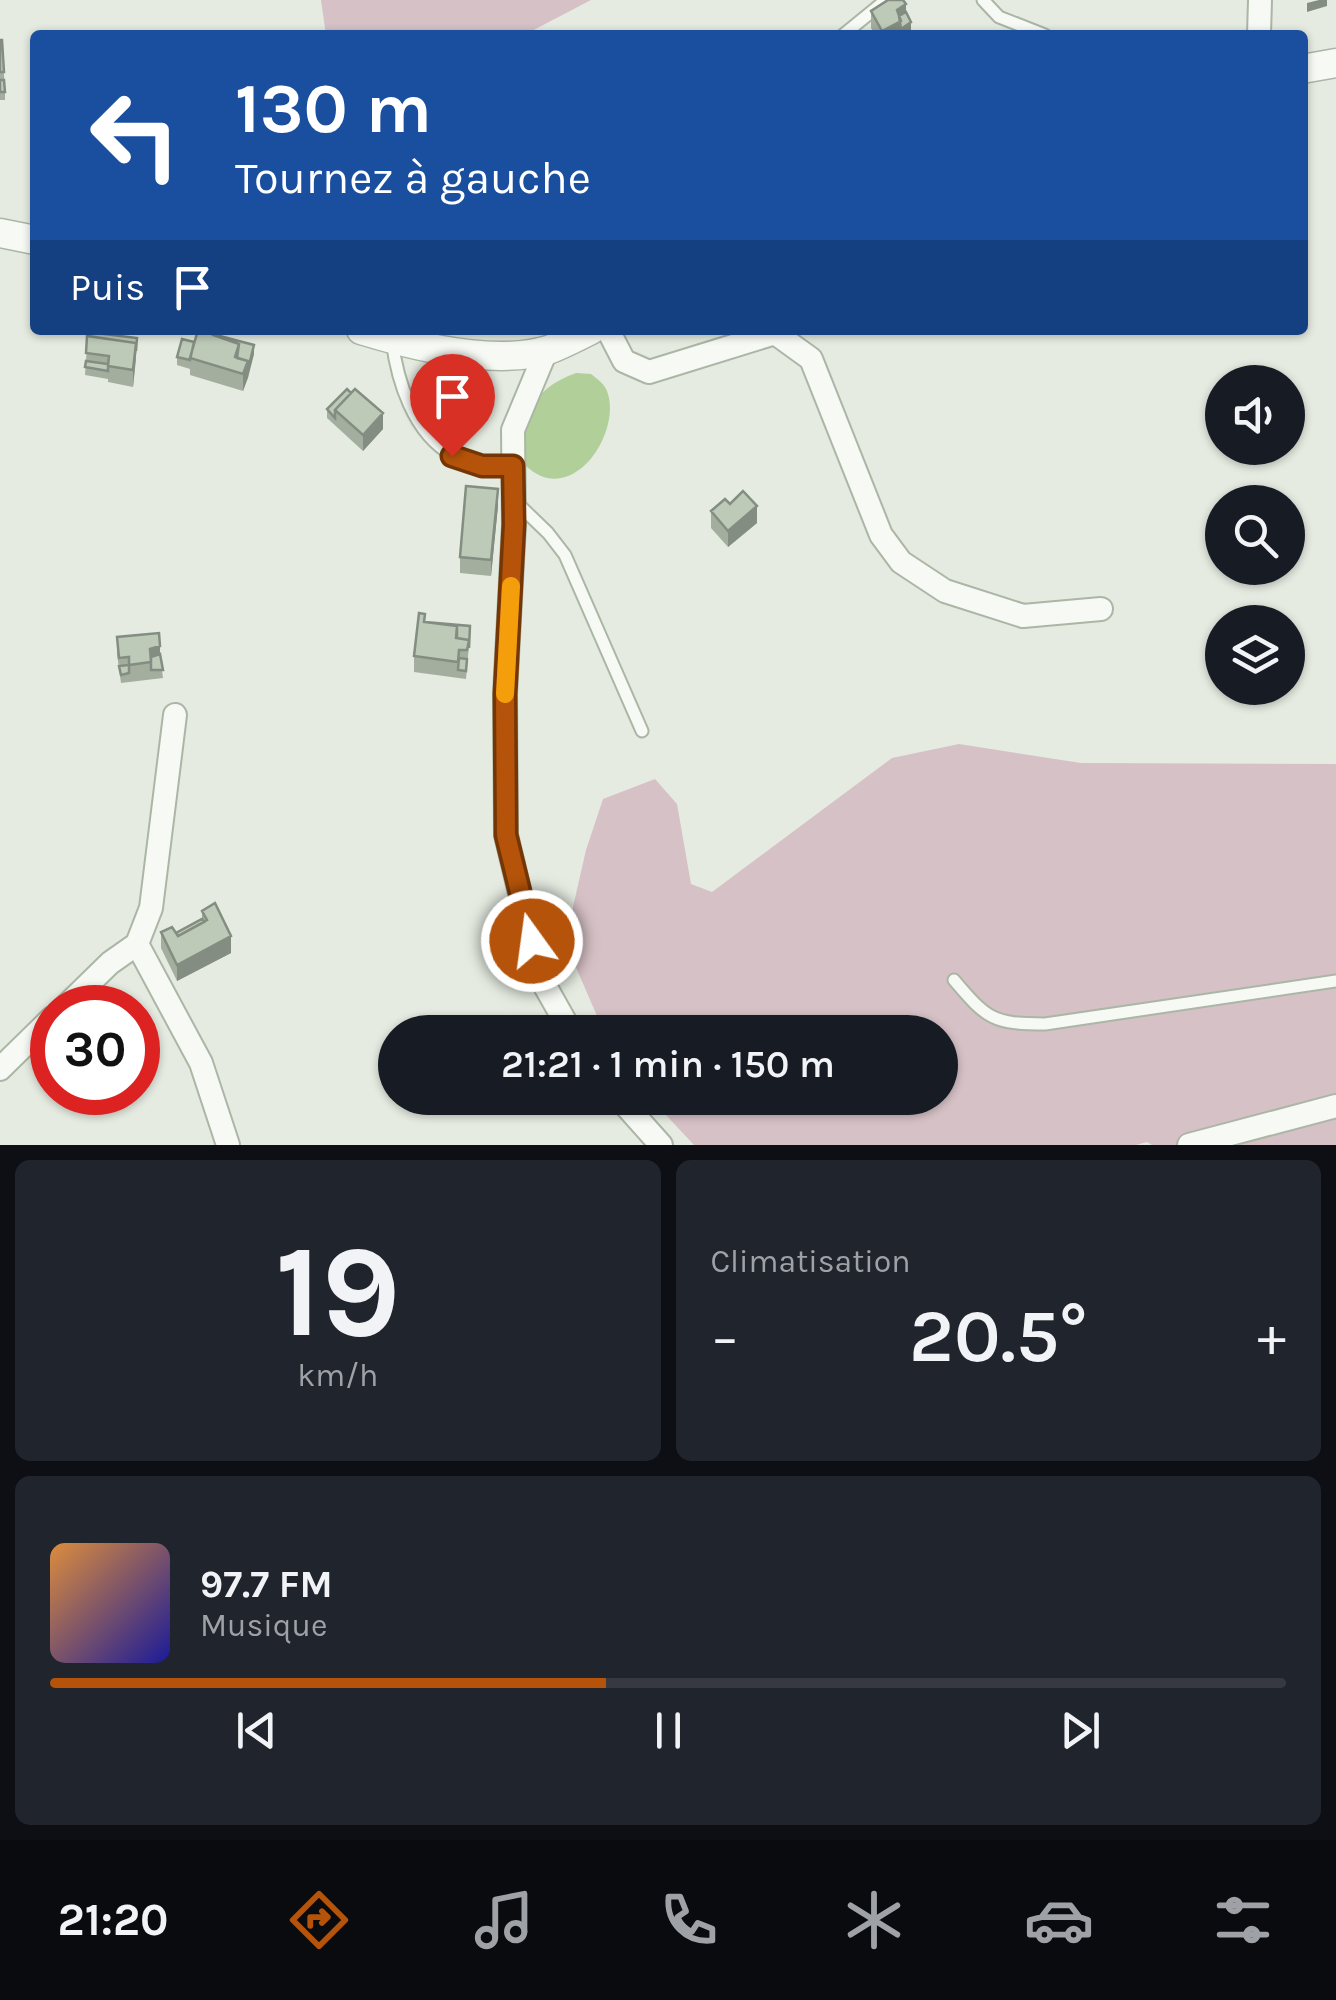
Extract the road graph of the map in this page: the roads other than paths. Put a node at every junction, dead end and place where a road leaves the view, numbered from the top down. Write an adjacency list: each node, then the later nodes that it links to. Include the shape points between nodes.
1 (886, 0): 4 (lane)
2 (983, 0): 5 (lane, via 999,17)
3 (1260, 0): 6 (street)
4 (849, 30)
5 (1032, 30)
6 (1259, 30)
7 (1336, 63): 8 (street)
8 (1308, 69)
9 (0, 233): 10 (street)
10 (30, 239)
11 (376, 335): 16 (street)
12 (580, 335): 17 (street)
13 (611, 335): 14 (street, via 624,361 649,372)
14 (766, 335)
15 (784, 335): 20 (street, via 811,359 881,535 900,562 945,591 1023,616)
16 (392, 340): 17 (street, via 462,352); 18 (lane, via 396,374 437,443 482,466)
17 (546, 350): 18 (street, via 513,430)
18 (513, 466): 19 (street)
19 (514, 500): 22 (lane, via 565,555); 27 (street, via 506,835 540,976)
20 (1101, 609)
21 (175, 715): 23 (street, via 151,908)
22 (642, 731)
23 (136, 944): 26 (street); 32 (street, via 201,1064)
24 (954, 980): 25 (lane, via 982,1013 1012,1024)
25 (1336, 982)
26 (88, 985)
27 (562, 1015)
28 (30, 1040): 29 (street)
29 (0, 1070)
30 (1336, 1106): 34 (street)
31 (634, 1115): 33 (street)
32 (228, 1145)
33 (660, 1145)
34 (1189, 1145)

